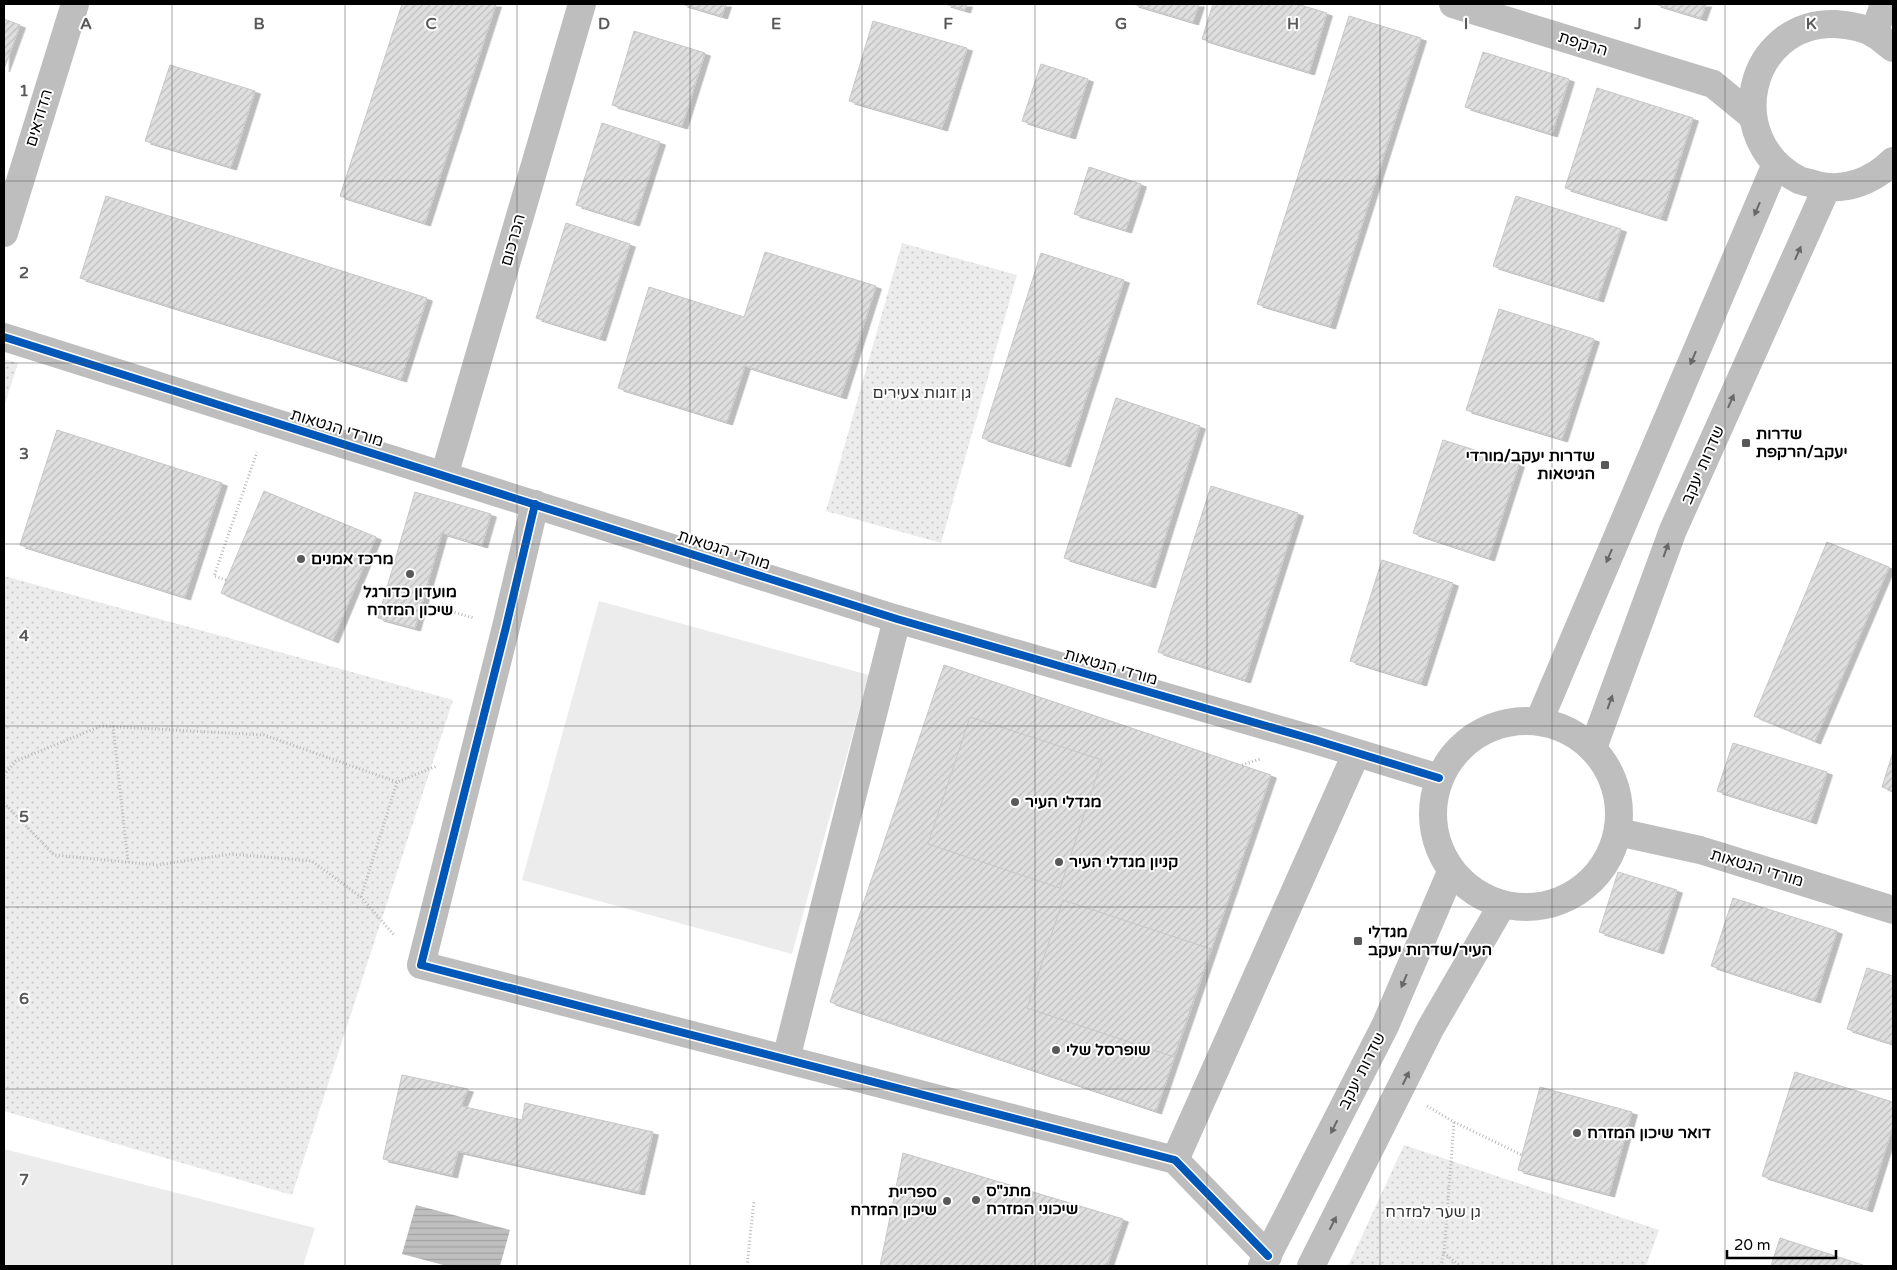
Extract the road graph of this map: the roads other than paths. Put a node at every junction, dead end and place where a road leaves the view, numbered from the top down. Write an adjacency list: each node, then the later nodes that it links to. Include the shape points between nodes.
1 (75, 4): 13 (street, הדודאים)
2 (582, 4): 15 (street, הכרכום)
3 (1453, 4): 8 (street, הרקפת)
4 (1884, 4): 6 (street)
5 (1828, 14): 6 (street); 7 (street, via 1778,45)
6 (1884, 41)
7 (1762, 65): 8 (street); 9 (street, via 1753,90)
8 (1713, 84): 9 (street, הרקפת)
9 (1752, 116): 11 (street, via 1760,141)
10 (1893, 161): 12 (street, via 1882,173 1855,185)
11 (1776, 164): 12 (street, via 1799,180); 18 (street, one-way to 18)
12 (1827, 187): 19 (street, שדרות יעקב, one-way to 12, via 1673,530)
13 (4, 233)
14 (4, 337): 15 (street, מורדי הגטאות)
15 (444, 476): 16 (street, מורדי הגטאות)
16 (534, 504): 17 (street, מורדי הגטאות); 26 (street, via 421,965)
17 (897, 619): 20 (street, מורדי הגטאות); 26 (street)
18 (1539, 721): 19 (street, via 1568,730); 21 (street, via 1508,722 1479,733 1455,752)
19 (1593, 748): 22 (street, via 1611,773 1620,802)
20 (1356, 754): 21 (street, מורדי הגטאות); 27 (street)
21 (1439, 778): 23 (street, via 1432,802 1432,827)
22 (1618, 832): 24 (street, via 1608,861 1588,884 1563,901 1533,908); 25 (street, מורדי הגטאות, via 1700,850)
23 (1451, 872): 24 (street, via 1474,893); 28 (street, שדרות יעקב, one-way to 28, via 1385,1026)
24 (1502, 905): 29 (street, one-way to 24, via 1430,1029)
25 (1893, 910)
26 (786, 1059): 27 (street)
27 (1176, 1160): 28 (street)
28 (1265, 1261)
29 (1311, 1266)

